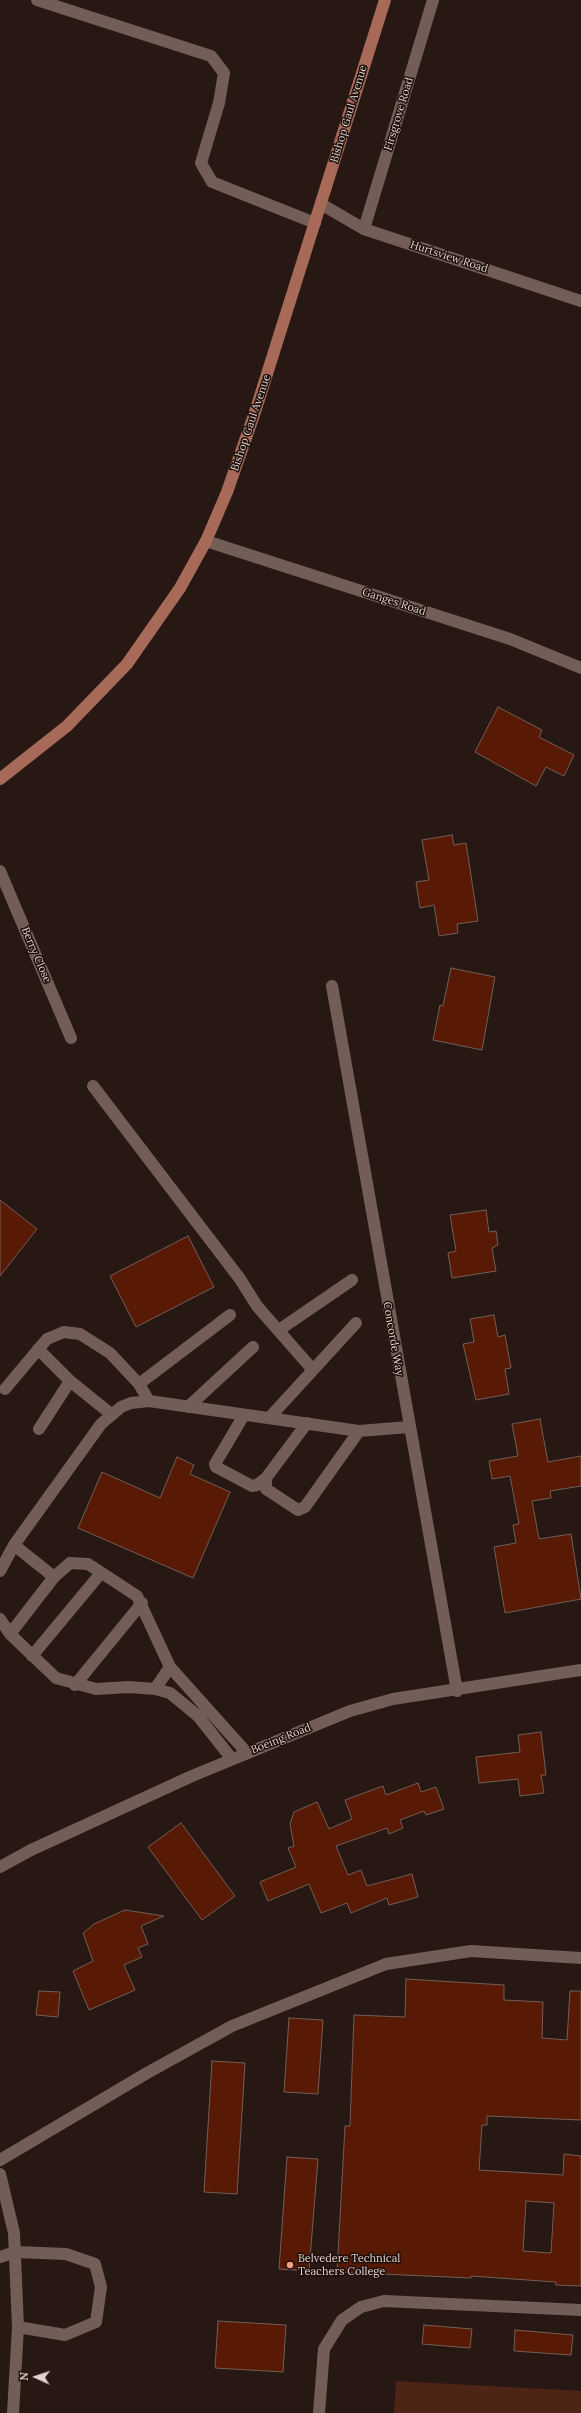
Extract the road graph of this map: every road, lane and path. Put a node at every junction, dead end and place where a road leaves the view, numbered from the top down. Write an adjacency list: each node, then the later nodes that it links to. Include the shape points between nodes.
1 (37, 0): 5 (street, via 211,56 224,73 219,104 201,163 212,182)
2 (385, 0): 4 (main road, Bishop Gaul Avenue)
3 (433, 0): 6 (street, Firsgrove Road)
4 (321, 204): 5 (main road, Bishop Gaul Avenue); 6 (street, Hurtsview Road)
5 (315, 223): 8 (main road, Bishop Gaul Avenue, via 227,492)
6 (364, 229): 7 (street, Hurtsview Road)
7 (581, 301)
8 (206, 541): 9 (street, Ganges Road, via 510,639); 10 (main road, Bishop Gaul Avenue, via 180,588 127,664 67,726)
9 (581, 668)
10 (0, 779)
11 (0, 871): 13 (street, Berry Close)
12 (332, 986): 31 (street, Concorde Way)
13 (71, 1038)
14 (93, 1086): 18 (street, via 240,1279 257,1306)
15 (352, 1280): 18 (street)
16 (230, 1315): 23 (street)
17 (356, 1323): 21 (street)
18 (279, 1330): 21 (street)
19 (253, 1347): 26 (street)
20 (38, 1349): 22 (street); 23 (street, via 47,1339 64,1332 80,1334 110,1353); 24 (street)
21 (313, 1370): 29 (street)
22 (70, 1381): 27 (street); 32 (street)
23 (139, 1384): 25 (street)
24 (5, 1389)
25 (149, 1401): 26 (street); 27 (street, via 131,1403)
26 (188, 1407): 28 (street)
27 (111, 1414): 35 (street, via 92,1435)
28 (244, 1415): 29 (street); 34 (street, via 215,1464 216,1467 252,1486)
29 (270, 1417): 30 (street)
30 (307, 1423): 33 (street); 34 (street)
31 (409, 1427): 33 (street); 47 (street, Concorde Way)
32 (39, 1429)
33 (359, 1431): 34 (street, via 302,1510 298,1510 266,1489)
34 (266, 1478)
35 (14, 1545): 36 (street); 38 (street)
36 (0, 1571)
37 (101, 1573): 38 (street, via 88,1564 77,1562 70,1563); 39 (street, via 137,1596); 42 (street)
38 (54, 1577): 41 (street)
39 (142, 1603): 43 (street); 45 (street)
40 (0, 1619): 41 (street)
41 (10, 1634): 42 (street)
42 (32, 1656): 45 (street, via 56,1678)
43 (170, 1667): 46 (street); 48 (street)
44 (581, 1670): 47 (street, Boeing Road)
45 (75, 1685): 46 (street, via 96,1689)
46 (155, 1689): 49 (street, via 170,1693 198,1716)
47 (457, 1691): 48 (street, Boeing Road, via 371,1704)
48 (247, 1753): 49 (street, Boeing Road)
49 (232, 1759): 50 (street, Boeing Road, via 31,1850)
50 (0, 1867)
51 (581, 1958): 52 (street, via 471,1951 386,1964 232,2026)
52 (0, 2160)
53 (0, 2174): 54 (street, via 14,2233)
54 (15, 2252): 55 (street); 57 (street); 57 (street, via 66,2254 95,2264 101,2287 96,2322 65,2335)
55 (0, 2257)
56 (581, 2310): 59 (street, via 384,2301 361,2306 342,2320 324,2349)
57 (18, 2326): 58 (street)
58 (13, 2413)
59 (319, 2413)

